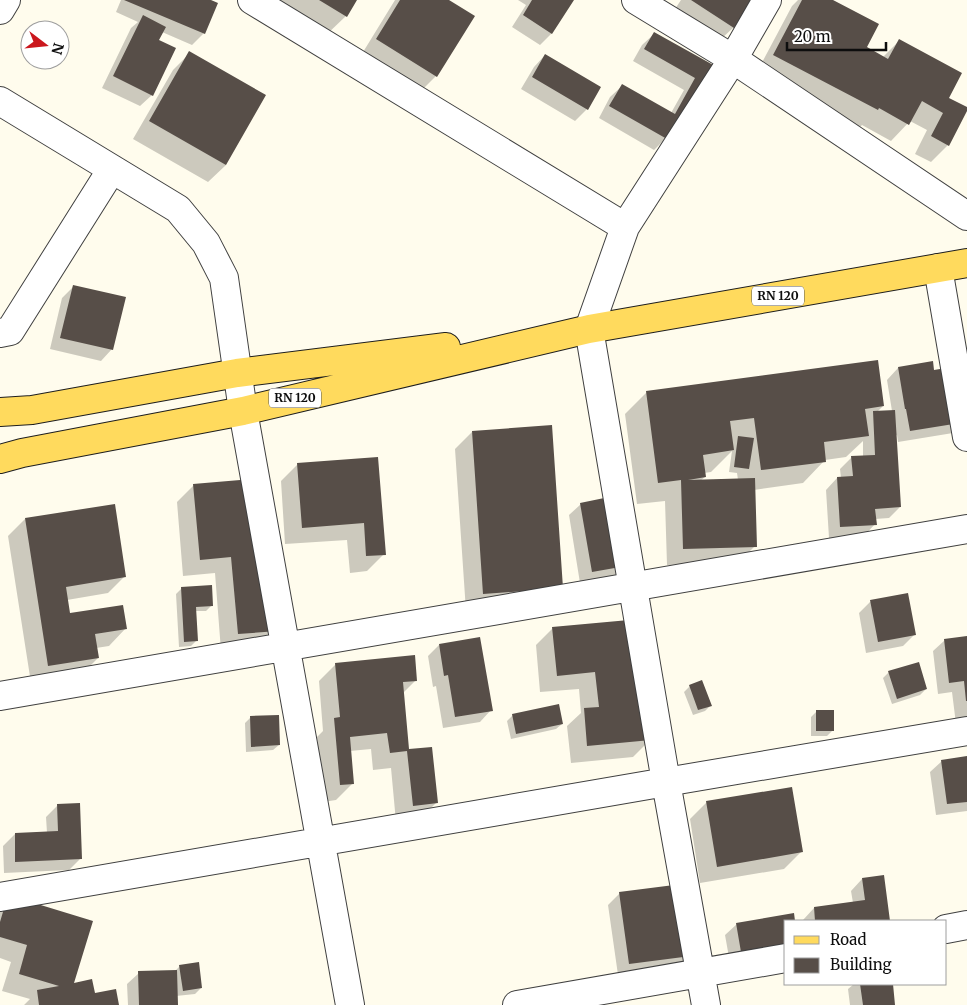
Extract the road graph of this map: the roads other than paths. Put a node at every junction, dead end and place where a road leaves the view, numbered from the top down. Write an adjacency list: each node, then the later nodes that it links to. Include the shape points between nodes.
1 (6, 0): 5 (street)
2 (252, 0): 10 (street)
3 (636, 0): 6 (street)
4 (767, 0): 6 (street)
5 (0, 10)
6 (733, 59): 9 (street); 10 (street)
7 (0, 101): 8 (street)
8 (112, 169): 14 (street); 15 (street, via 178,209 206,243 224,278)
9 (967, 216)
10 (625, 227): 13 (street)
11 (967, 263): 12 (main road, RN 120)
12 (938, 268): 13 (main road, RN 120); 18 (street)
13 (589, 329): 15 (main road, RN 120); 16 (main road, RN 120); 21 (street)
14 (3, 330)
15 (237, 373): 16 (street); 17 (main road, RN 120, via 32,410)
16 (243, 411): 19 (main road, RN 120, via 22,453); 22 (street)
17 (0, 412)
18 (967, 437)
19 (0, 460)
20 (967, 529): 21 (street)
21 (634, 586): 22 (street); 25 (street)
22 (286, 646): 23 (street); 26 (street)
23 (0, 696)
24 (967, 732): 25 (street)
25 (666, 782): 26 (street); 31 (street)
26 (321, 842): 27 (street); 32 (street)
27 (0, 897)
28 (967, 925): 29 (street)
29 (947, 929)
30 (784, 958): 31 (street)
31 (700, 973): 33 (street); 34 (street)
32 (350, 1005)
33 (517, 1005)
34 (706, 1005)

